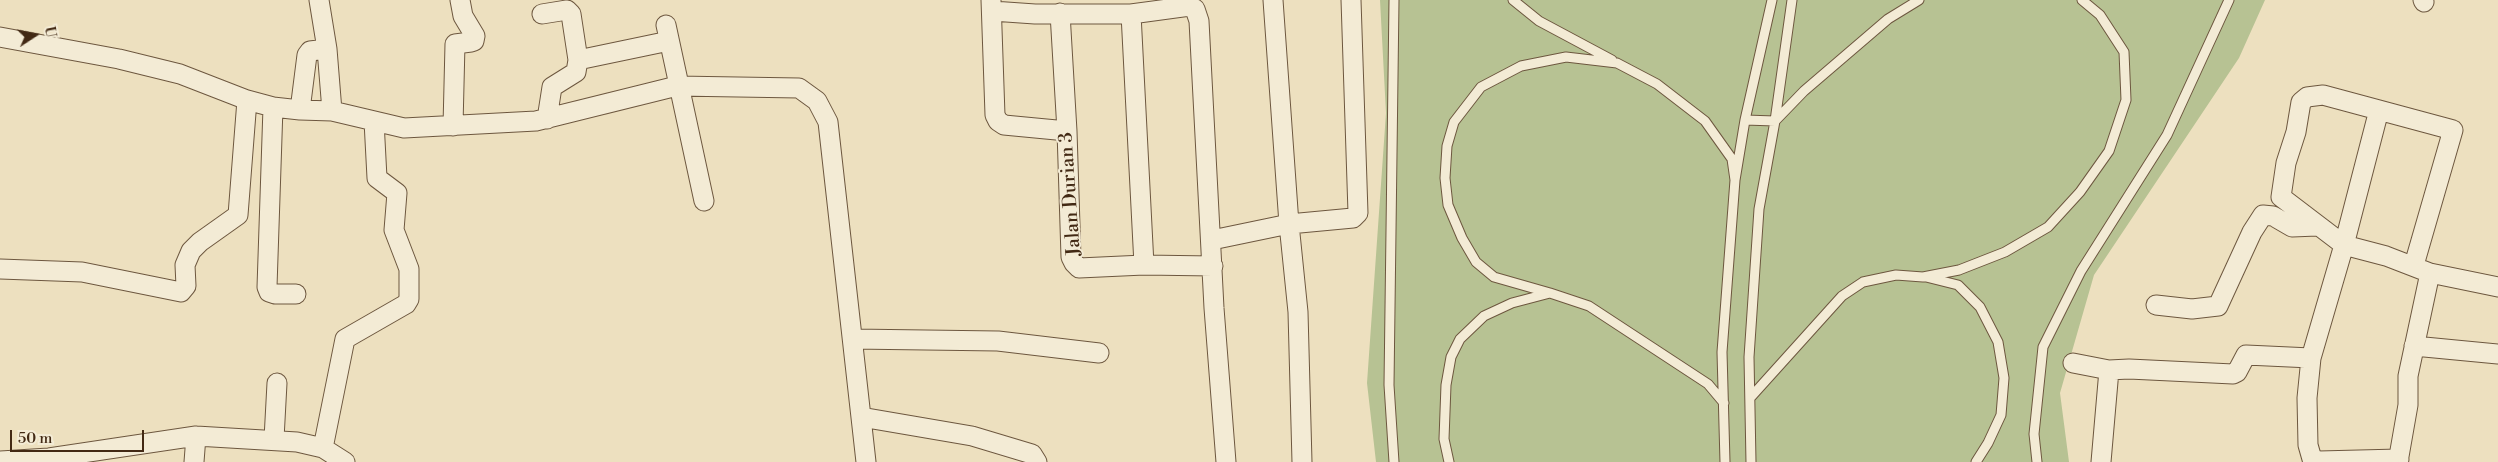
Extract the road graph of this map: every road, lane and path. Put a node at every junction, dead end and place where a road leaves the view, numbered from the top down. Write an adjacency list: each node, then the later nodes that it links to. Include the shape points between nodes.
1 (319, 0): 17 (street)
2 (460, 0): 30 (street, via 463,16 475,36 471,42 455,44)
3 (1273, 0): 34 (street)
4 (1351, 0): 34 (street, via 1358,213 1352,218)
5 (1394, 0): 69 (lane, via 1389,385)
6 (1513, 0): 19 (lane, via 1539,20)
7 (1772, 0): 27 (lane)
8 (1792, 0): 29 (lane)
9 (1919, 0): 29 (lane, via 1888,19 1804,91)
10 (2082, 0): 42 (lane, via 2100,15 2124,52 2126,100 2110,151 2080,192 2048,227 2005,252 1959,270)
11 (2229, 0): 74 (lane, via 2167,134 2080,271 2043,347 2034,434)
12 (991, 5): 13 (street); 31 (street, via 998,122)
13 (1060, 13): 15 (street); 31 (street, Jalan Durian 3)
14 (542, 14): 18 (street, via 567,10 571,14)
15 (1131, 14): 36 (street, via 1190,6 1197,13); 38 (street)
16 (0, 37): 21 (street, via 180,74)
17 (327, 49): 23 (street, via 310,51 307,55); 25 (street)
18 (578, 60): 20 (street, via 667,33); 26 (street, via 576,72 552,88)
19 (1617, 63): 32 (lane, via 1657,84 1705,121 1732,159); 44 (lane, via 1566,57 1521,66 1481,87 1454,122 1447,146 1444,178 1448,205 1476,262 1494,277)
20 (677, 86): 26 (street); 33 (street); 47 (street, via 799,88 817,101 828,122)
21 (247, 100): 22 (street); 40 (street, via 238,215 191,251 185,264 186,286 181,292 82,272)
22 (273, 107): 23 (street); 45 (street, via 267,287 275,294)
23 (300, 110): 25 (street)
24 (2379, 110): 35 (street, via 2323,94 2307,96 2302,102 2280,194); 37 (street); 41 (street, via 2453,130)
25 (332, 111): 28 (street)
26 (547, 119): 30 (street)
27 (1745, 120): 29 (lane); 32 (lane)
28 (374, 121): 30 (street, via 404,128); 60 (street, via 377,178 397,193 394,226 409,269 409,299 406,304 345,339)
29 (1775, 121): 55 (lane, via 1759,209)
30 (453, 126)
31 (1067, 131): 38 (street, Jalan Durian 3, via 1071,257 1074,263 1079,268)
32 (1735, 180): 56 (lane, via 1722,352)
33 (704, 201)
34 (1289, 224): 36 (street); 68 (street, via 1298,312)
35 (2317, 226): 37 (street); 46 (street, via 2292,227 2273,216 2263,215 2217,307 2192,309)
36 (1212, 240): 39 (street)
37 (2344, 245): 41 (street); 51 (street)
38 (1144, 265): 39 (street, Jalan Durian 3)
39 (1213, 266): 67 (street)
40 (0, 269)
41 (2422, 269): 43 (street); 48 (street)
42 (1923, 277): 55 (lane, via 1896,275 1863,282 1842,296); 73 (lane, via 1958,285 1980,306 1998,342 2004,378 2001,415)
43 (2498, 287)
44 (1550, 293): 56 (lane, via 1589,306 1708,384); 70 (lane, via 1512,303 1484,316 1460,339 1451,357 1446,385 1444,439)
45 (296, 294)
46 (2156, 305)
47 (853, 339): 49 (street, via 998,341); 57 (street)
48 (2414, 346): 50 (street); 62 (street)
49 (1099, 353)
50 (2498, 354)
51 (2311, 358): 53 (street, via 2248,354 2233,374 2129,368); 62 (street, via 2307,398 2308,445 2312,458 2319,461)
52 (2073, 363): 53 (street)
53 (2109, 370): 75 (street)
54 (277, 383): 59 (street)
55 (1750, 398): 72 (lane)
56 (1724, 403): 71 (lane)
57 (861, 418): 65 (street); 66 (street, via 972,436 1032,454)
58 (196, 436): 59 (street); 61 (street, via 56,457); 63 (street)
59 (274, 439): 60 (street)
60 (322, 448): 64 (street)
61 (0, 460)
62 (2399, 461)
63 (194, 462)
64 (345, 462)
65 (866, 462)
66 (1037, 462)
67 (1226, 462)
68 (1302, 462)
69 (1394, 462)
70 (1449, 462)
71 (1725, 462)
72 (1751, 462)
73 (1976, 462)
74 (2037, 462)
75 (2102, 462)

